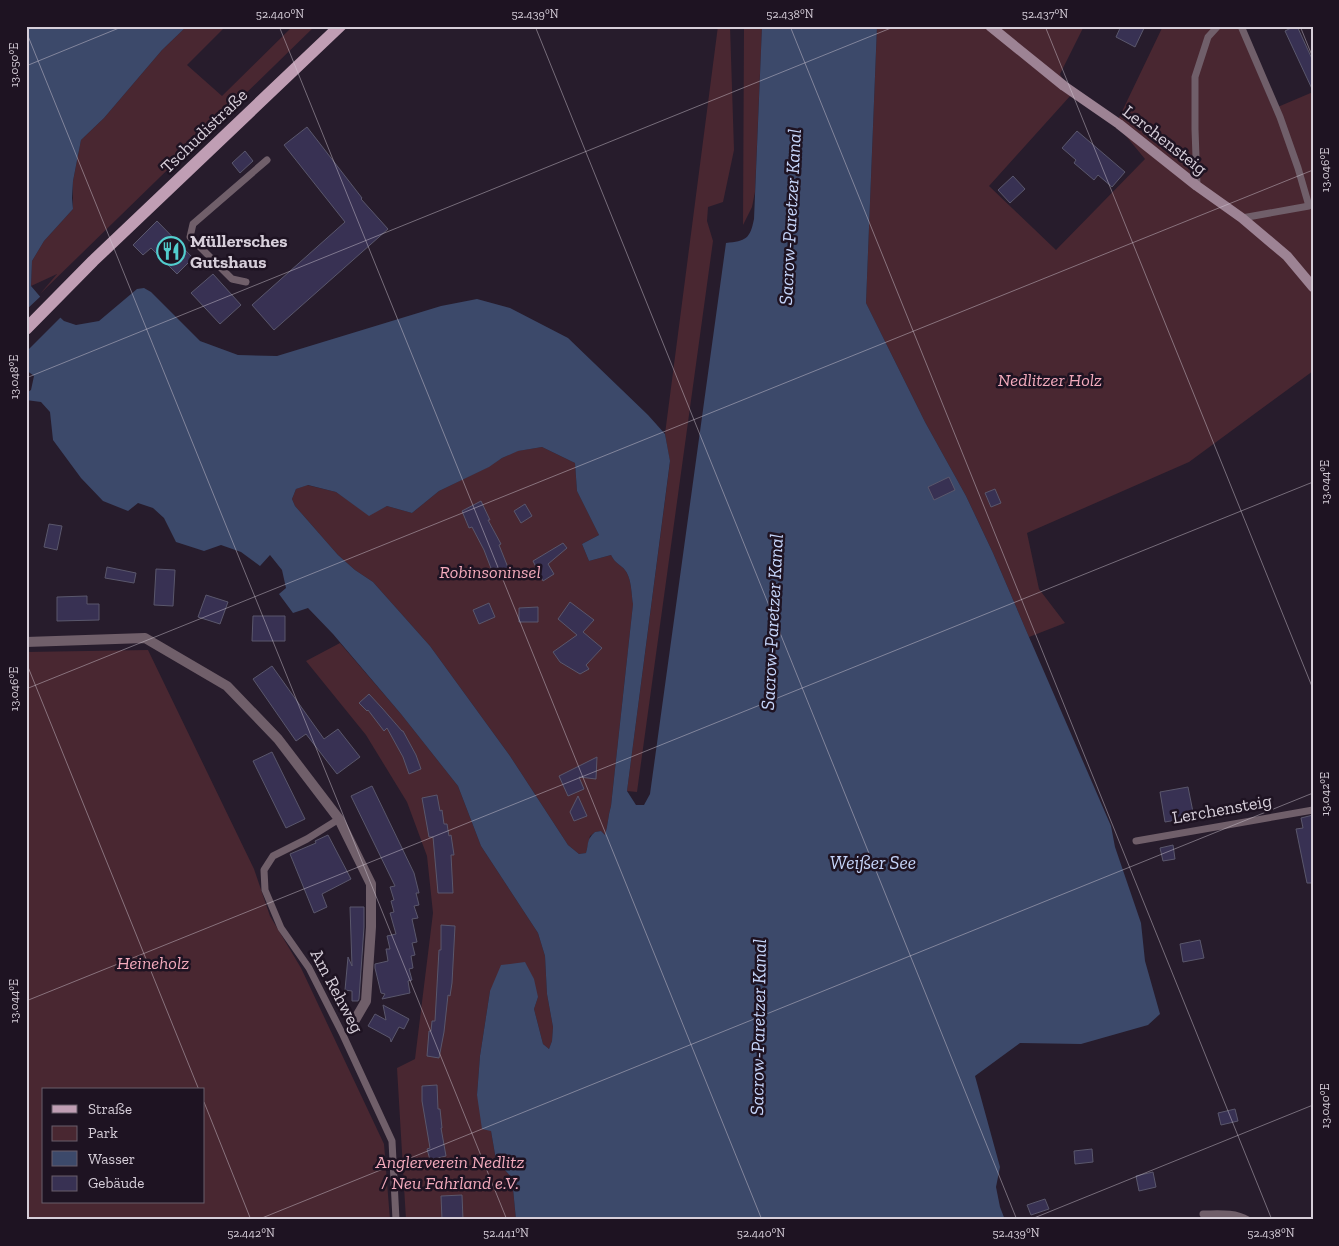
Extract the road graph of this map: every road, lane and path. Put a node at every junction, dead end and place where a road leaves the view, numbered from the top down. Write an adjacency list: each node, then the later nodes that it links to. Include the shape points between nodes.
1 (340, 26): 10 (main road, Tschudistraße, via 93,261)
2 (990, 26): 6 (street, Lerchensteig)
3 (1218, 26): 6 (lane, via 1208,36 1195,78)
4 (1241, 26): 7 (lane, via 1280,117 1308,206)
5 (267, 160): 8 (lane, via 193,224 190,237 232,279)
6 (1197, 186): 7 (street, Lerchensteig)
7 (1242, 218): 9 (street, Lerchensteig, via 1287,256)
8 (246, 282)
9 (1313, 287)
10 (26, 330)
11 (26, 642): 13 (street, Am Rehweg, via 145,638 227,686 278,739)
12 (1313, 810): 14 (lane, Lerchensteig)
13 (339, 818): 15 (street, Am Rehweg, via 371,884 366,1001); 17 (lane, Am Rehweg, via 273,856 264,870 265,890 280,928 309,968 343,1035 392,1141)
14 (1136, 840)
15 (352, 1025)
16 (1203, 1214): 18 (lane, via 1230,1214)
17 (396, 1220)
18 (1248, 1220)

